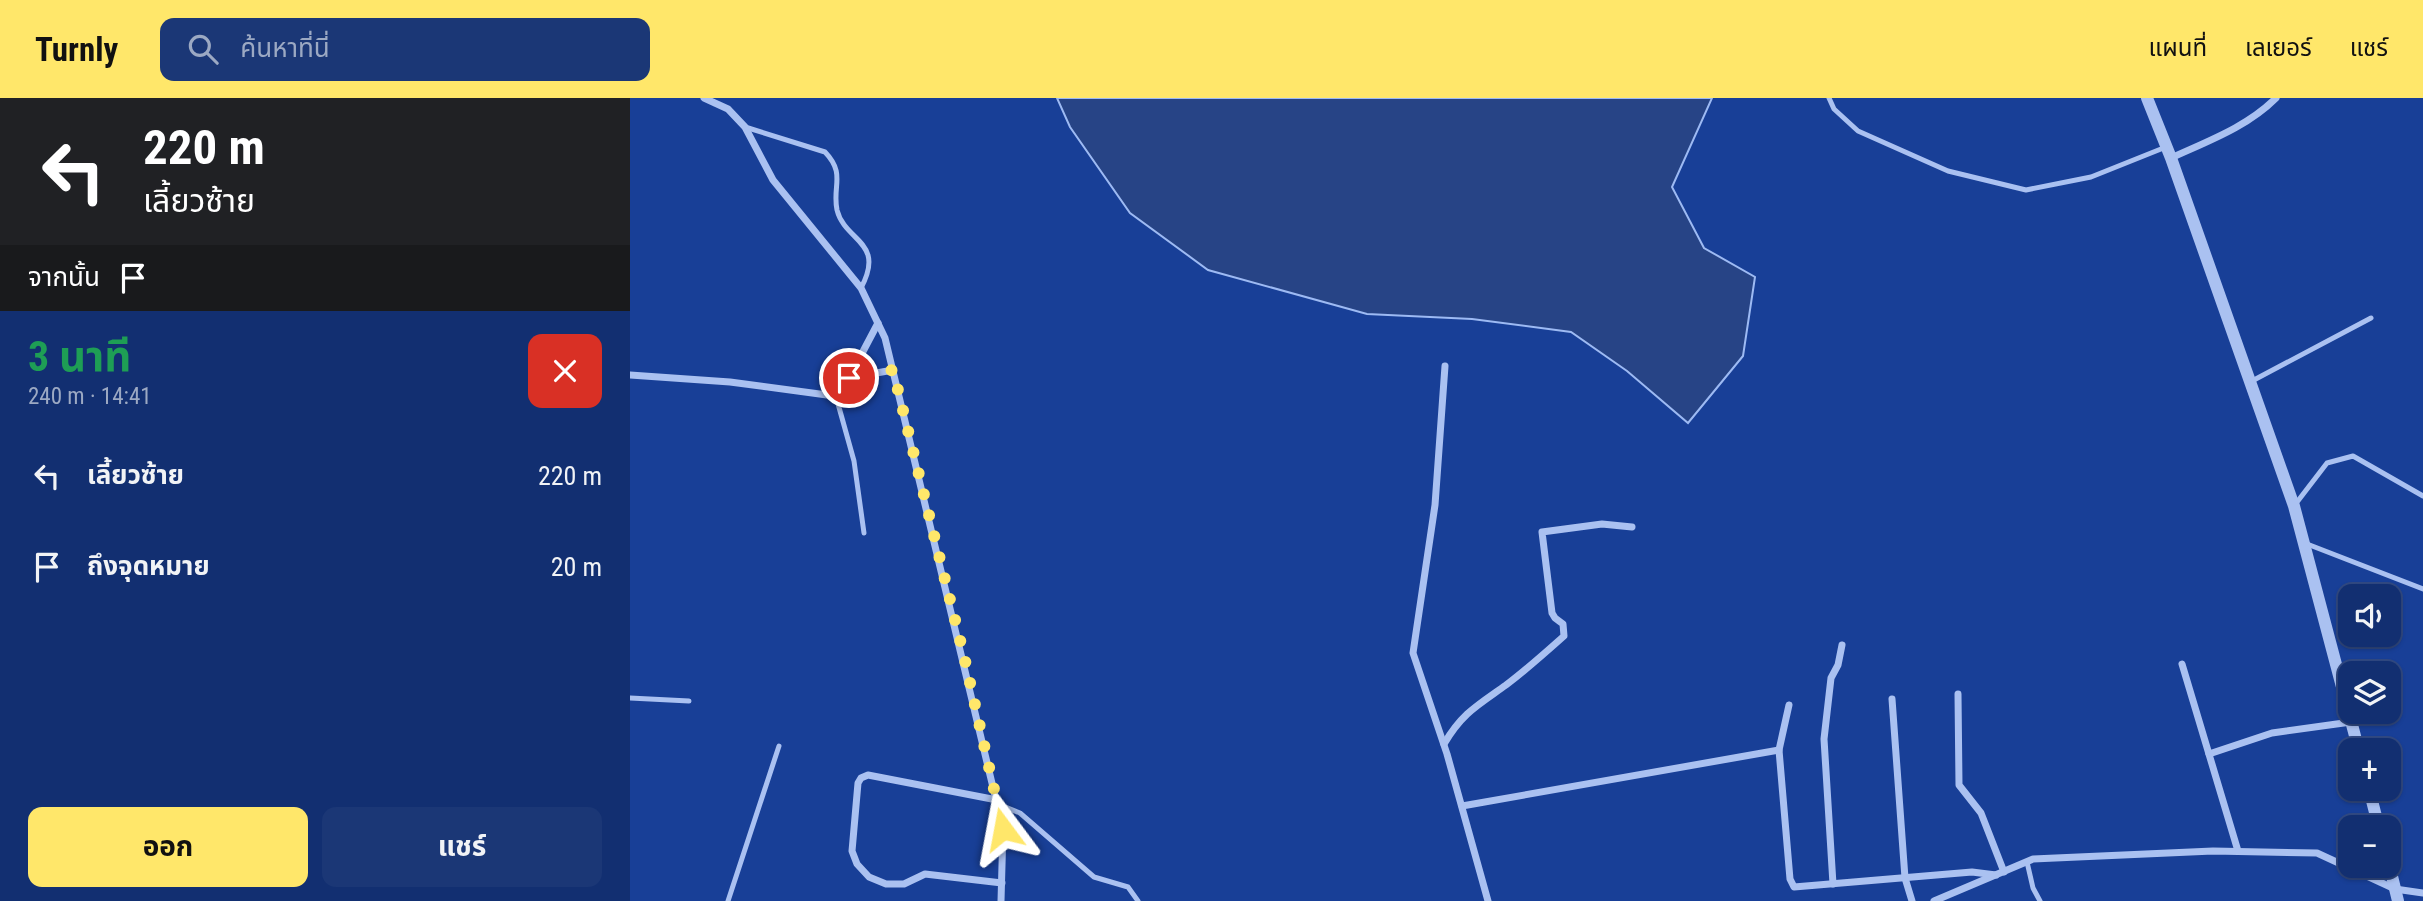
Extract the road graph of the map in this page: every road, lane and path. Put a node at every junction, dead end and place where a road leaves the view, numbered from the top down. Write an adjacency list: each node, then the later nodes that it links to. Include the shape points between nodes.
1 (704, 98): 5 (street, via 728,109)
2 (1829, 98): 6 (lane, via 1834,109 1858,131 1948,171 2026,190 2091,177)
3 (2147, 98): 6 (street)
4 (2276, 98): 6 (street, via 2229,132)
5 (745, 127): 7 (street, via 773,180); 7 (lane, via 825,152 835,162 838,212 865,247 869,262)
6 (2169, 153): 14 (street)
7 (860, 288): 9 (street)
8 (2371, 318): 14 (lane)
9 (878, 323): 11 (street); 13 (street)
10 (1445, 366): 31 (street, via 1435,505 1413,653)
11 (893, 370): 13 (street); 35 (street)
12 (630, 375): 15 (street)
13 (849, 378): 15 (street)
14 (2252, 381): 17 (street)
15 (835, 393): 19 (lane, via 854,461)
16 (2423, 496): 17 (lane, via 2353,456 2327,463)
17 (2294, 506): 20 (street)
18 (1632, 527): 31 (street, via 1602,524 1542,531 1552,613 1563,624 1564,636 1473,706)
19 (864, 533)
20 (2304, 543): 21 (lane); 24 (street)
21 (2423, 587)
22 (1842, 645): 43 (street, via 1831,678 1824,739)
23 (2182, 664): 34 (street)
24 (2338, 672)
25 (1958, 694): 39 (street, via 1959,785 1981,813)
26 (630, 698): 28 (lane)
27 (1892, 699): 40 (street)
28 (689, 701)
29 (1790, 705): 33 (street)
30 (2338, 724): 34 (street, via 2272,733)
31 (1444, 744): 36 (street)
32 (779, 746): 46 (lane)
33 (1779, 750): 36 (street); 43 (street, via 1790,879 1794,887)
34 (2209, 754): 37 (street)
35 (997, 802): 42 (street, via 1003,829); 42 (street, via 868,775 858,783 852,851 860,869 886,884 904,884 925,874); 48 (lane, via 1020,813 1094,877 1128,887)
36 (1462, 806): 49 (street)
37 (2238, 851): 38 (street); 45 (street, via 2317,853)
38 (2027, 862): 39 (street); 52 (lane)
39 (2000, 873): 40 (street); 51 (street)
40 (1905, 878): 43 (street); 50 (street)
41 (2393, 878): 45 (street)
42 (1002, 883): 47 (street)
43 (1833, 884)
44 (2423, 893): 45 (street)
45 (2397, 895)
46 (728, 901)
47 (1001, 901)
48 (1138, 901)
49 (1488, 901)
50 (1912, 901)
51 (1934, 901)
52 (2040, 901)

